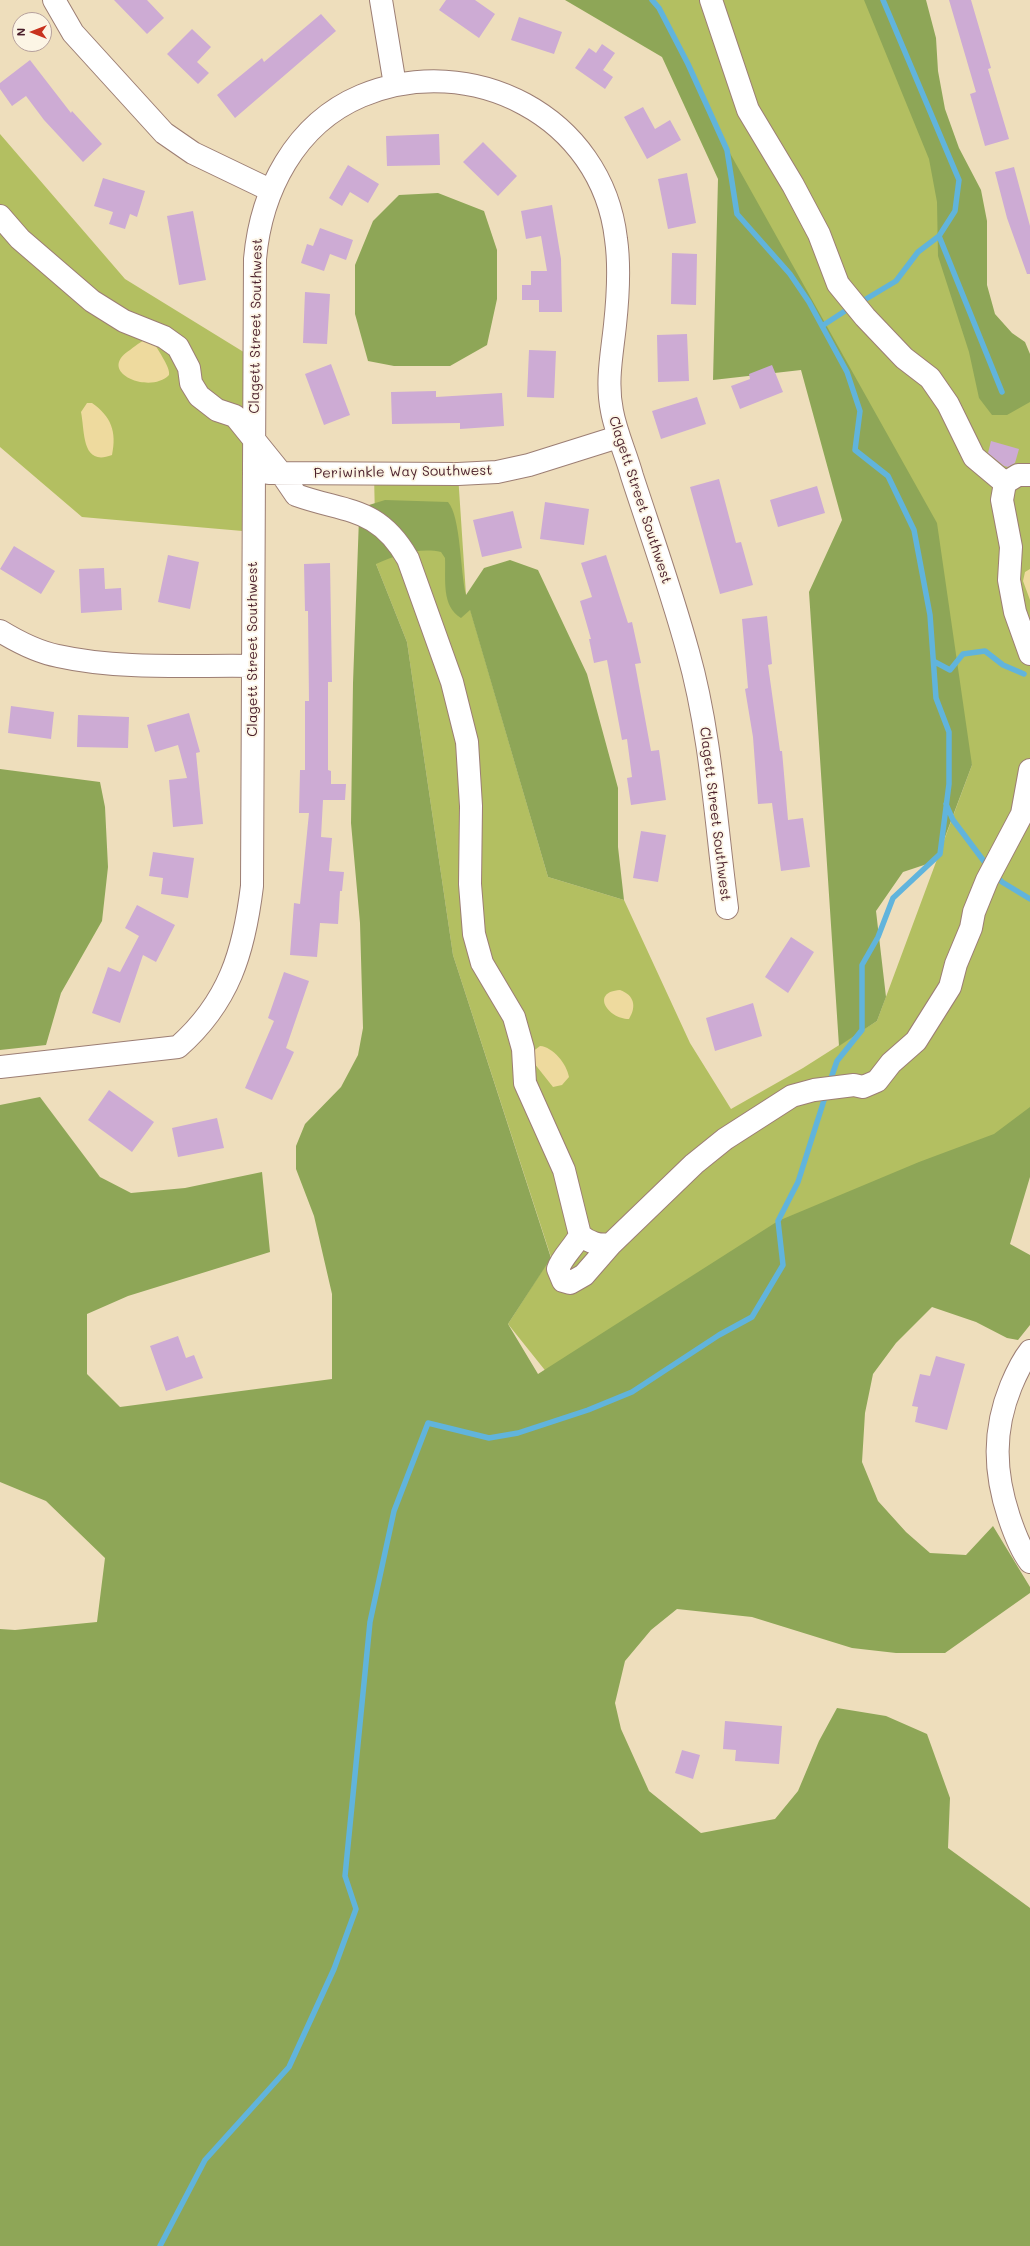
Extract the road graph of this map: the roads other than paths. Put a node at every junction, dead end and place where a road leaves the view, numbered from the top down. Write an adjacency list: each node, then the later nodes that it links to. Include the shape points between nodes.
1 (54, 0): 5 (street, via 73,33 164,133 193,153)
2 (381, 0): 4 (street)
3 (711, 0): 12 (street, via 748,110 819,234 838,284 904,358 930,378 948,404 974,457)
4 (395, 85): 5 (street, Clagett Street Southwest, via 354,99 334,110 299,143); 7 (street, Clagett Street Southwest, via 445,83 472,86 495,90 525,102 572,141 592,166 607,202 616,237 618,277 609,387 611,410)
5 (270, 190): 8 (street, Clagett Street Southwest, via 257,235 255,258)
6 (0, 216): 8 (street, via 20,240 92,301 124,321 164,337 178,347 189,368 191,383 198,396 217,410 235,416)
7 (618, 437): 10 (street, Periwinkle Way Southwest, via 529,466 497,472); 17 (street, Clagett Street Southwest, via 689,653 703,719)
8 (254, 442): 9 (street, Clagett Street Southwest); 10 (street)
9 (254, 473): 10 (street, Periwinkle Way Southwest); 15 (street, Clagett Street Southwest)
10 (282, 473): 19 (street, via 296,495 355,511 375,520 400,544 408,559 452,682 467,742 471,806 470,884 474,934 482,963 514,1017 523,1049 525,1083 564,1170)
11 (1030, 475): 12 (street, via 1018,475)
12 (1004, 483): 14 (street, via 1002,500 1011,546 1009,580 1015,612)
13 (0, 631): 15 (street, via 24,645 58,656 101,663)
14 (1030, 654)
15 (253, 666): 18 (street, Clagett Street Southwest, via 252,886 247,921 234,969 211,1013 178,1047)
16 (1030, 770): 20 (street, via 1022,814 991,872 974,912 971,928 956,964 950,987 916,1041 891,1063 877,1082 863,1087 814,1090 792,1096 725,1139 694,1164)
17 (727, 908)
18 (0, 1067)
19 (580, 1235): 20 (street, via 597,1244); 20 (street, via 575,1246 560,1263 558,1269 562,1281 570,1283 584,1275)
20 (611, 1244)
21 (1030, 1351): 22 (street, via 1015,1377 1004,1405 998,1430 996,1457 999,1484 1014,1534)
22 (1030, 1562)

